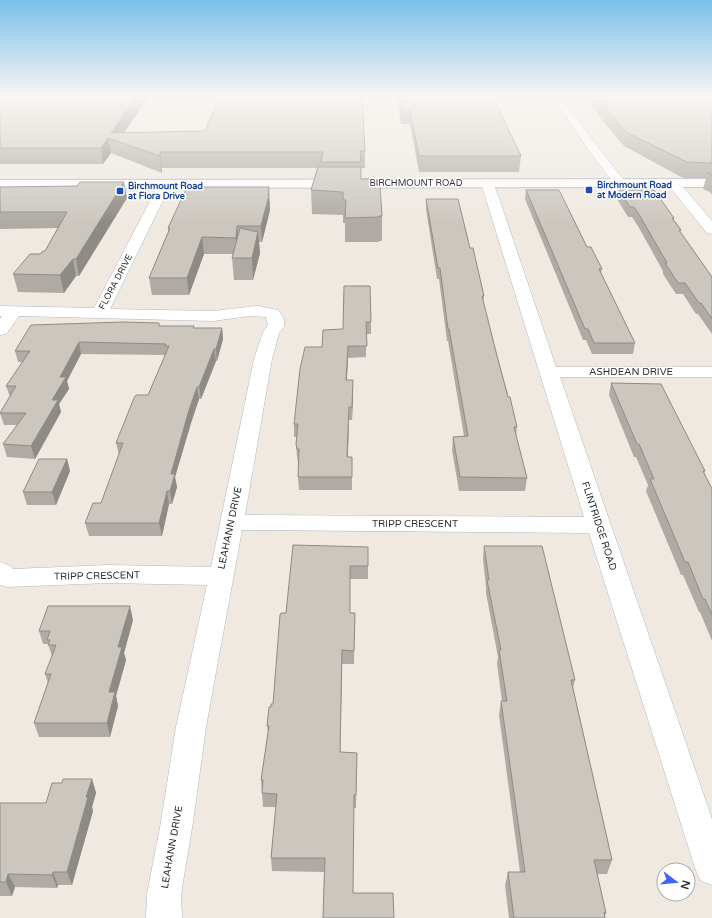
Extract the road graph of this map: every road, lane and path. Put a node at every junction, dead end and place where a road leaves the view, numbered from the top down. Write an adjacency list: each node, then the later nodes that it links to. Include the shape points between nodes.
1 (585, 138): 2 (street)
2 (619, 182): 3 (main road, BIRCHMOUNT ROAD); 4 (main road, BIRCHMOUNT ROAD)
3 (487, 183): 7 (main road, BIRCHMOUNT ROAD); 12 (street, FLINTRIDGE ROAD)
4 (673, 183): 5 (main road, BIRCHMOUNT ROAD); 8 (street)
5 (712, 183)
6 (0, 184): 7 (main road, BIRCHMOUNT ROAD)
7 (165, 184): 10 (street, FLORA DRIVE)
8 (712, 230)
9 (7, 312): 10 (street, FLORA DRIVE); 11 (street)
10 (100, 312): 14 (street, LEAHANN DRIVE, via 213,316 263,310 272,313 276,319 276,326 271,332 263,359)
11 (0, 330)
12 (549, 372): 13 (street, ASHDEAN DRIVE); 15 (street, FLINTRIDGE ROAD)
13 (712, 372)
14 (232, 522): 15 (street, TRIPP CRESCENT); 17 (street, LEAHANN DRIVE)
15 (598, 525): 18 (street, FLINTRIDGE ROAD)
16 (0, 571): 17 (street, TRIPP CRESCENT, via 7,578 108,574)
17 (220, 576): 19 (street, LEAHANN DRIVE, via 191,727 164,894)
18 (712, 868)
19 (164, 918)

